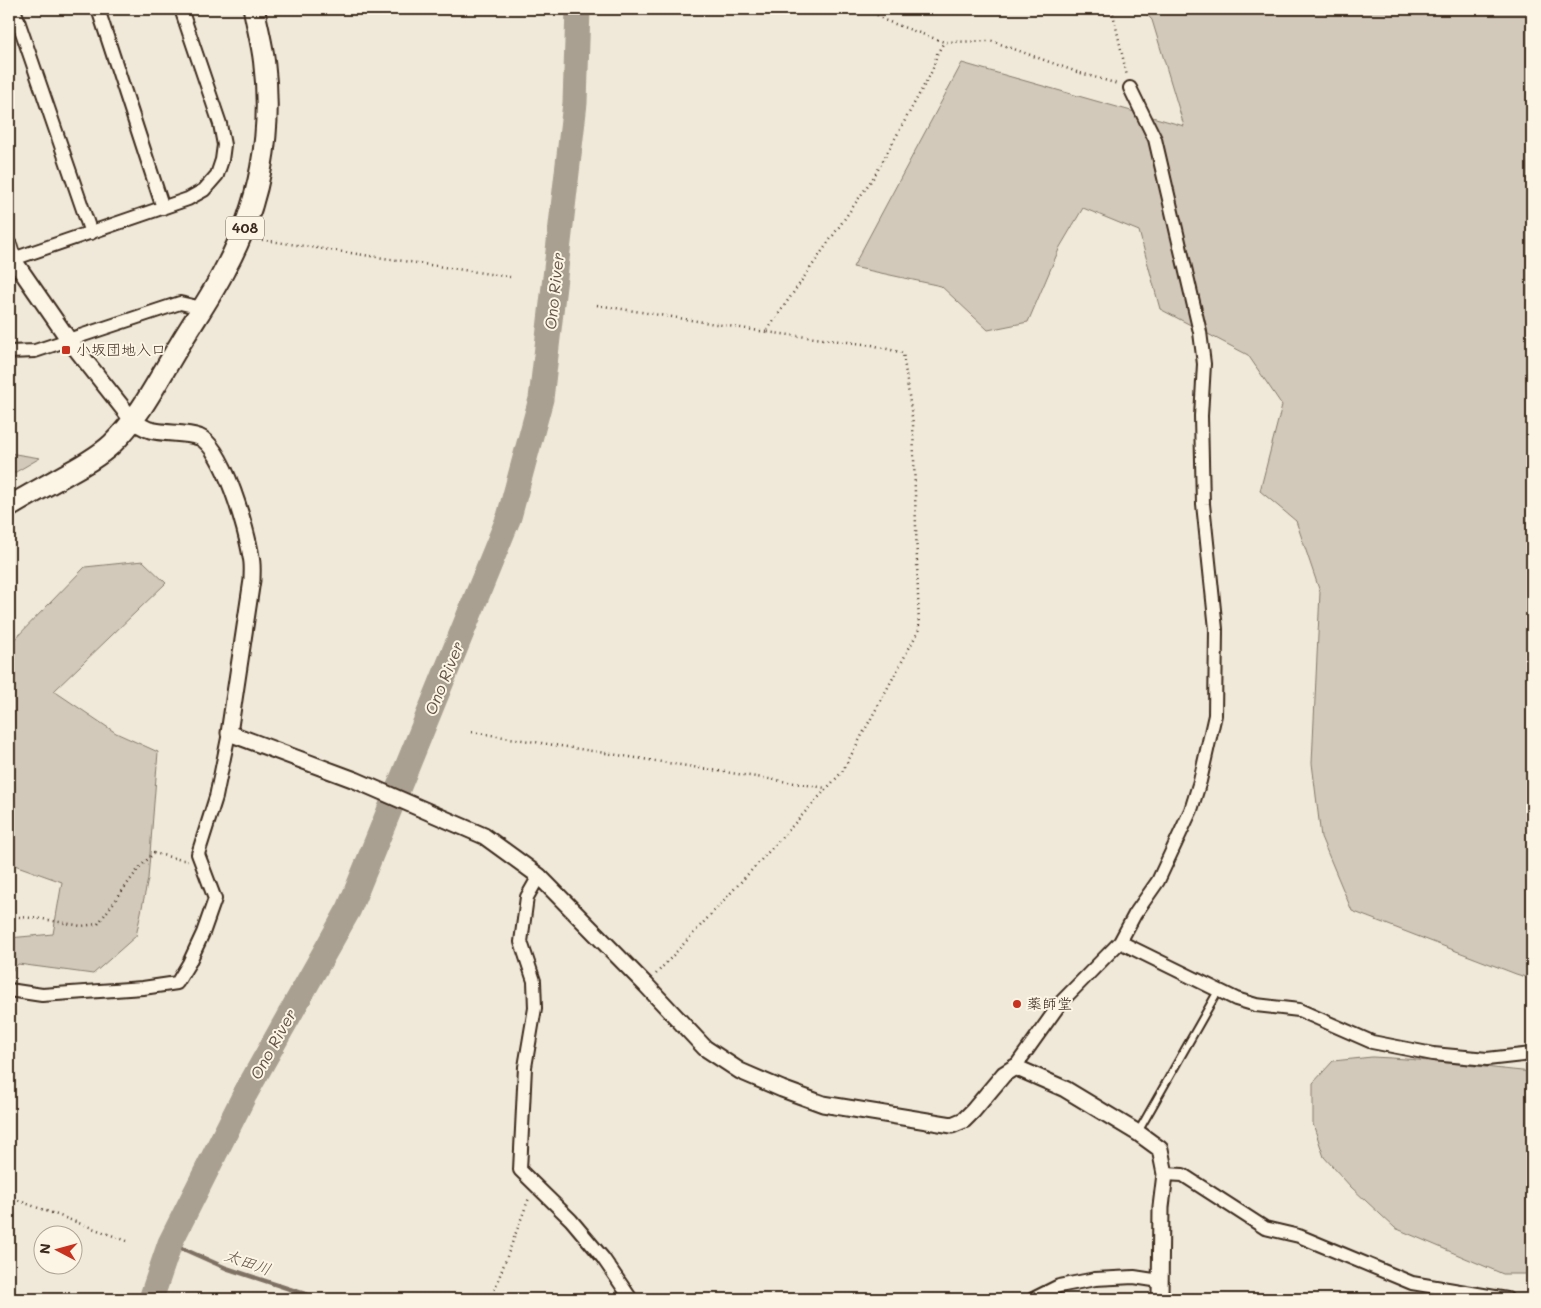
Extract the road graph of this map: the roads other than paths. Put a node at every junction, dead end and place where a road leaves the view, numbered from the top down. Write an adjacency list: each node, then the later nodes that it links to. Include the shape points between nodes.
1 (14, 9): 7 (street)
2 (98, 9): 6 (street)
3 (181, 9): 6 (street, via 220,124 224,145 217,175 204,190)
4 (254, 9): 9 (highway, 408, via 264,60 267,101 263,160 242,236)
5 (1130, 88): 16 (street, via 1156,139 1200,332 1204,364 1201,416 1203,504 1216,628 1216,706 1191,810 1158,880 1134,914)
6 (163, 208): 7 (street)
7 (91, 233): 8 (street)
8 (10, 255): 10 (street)
9 (202, 308): 10 (street, via 180,303); 12 (highway, 408)
10 (70, 340): 11 (street, via 35,351); 12 (street)
11 (9, 352)
12 (133, 421): 13 (highway, 408, via 102,452); 14 (street, via 148,430 199,437 206,442 227,476 246,534 252,558 252,580)
13 (9, 507)
14 (229, 733): 15 (street, via 355,780 484,836); 17 (street, via 216,797 198,854 215,899 203,933 177,983 42,995)
15 (539, 876): 20 (street, via 704,1048 740,1071 782,1090 823,1104 952,1125 964,1120 1004,1074); 24 (street, via 527,897 521,942 534,981 535,1008 525,1067 520,1170 571,1220)
16 (1120, 942): 18 (street); 20 (street, via 1062,1001)
17 (9, 990)
18 (1218, 991): 19 (street, via 1256,1005 1299,1010 1372,1042 1433,1054 1487,1059); 21 (lane)
19 (1532, 1054)
20 (1015, 1067): 21 (street, via 1065,1089)
21 (1138, 1133): 22 (street, via 1160,1149)
22 (1165, 1174): 23 (street); 27 (street, via 1182,1175 1265,1228 1298,1236 1412,1283)
23 (1160, 1281): 25 (street, via 1134,1276 1095,1279 1059,1286); 26 (street)
24 (631, 1299)
25 (1033, 1299)
26 (1160, 1299)
27 (1507, 1299)

